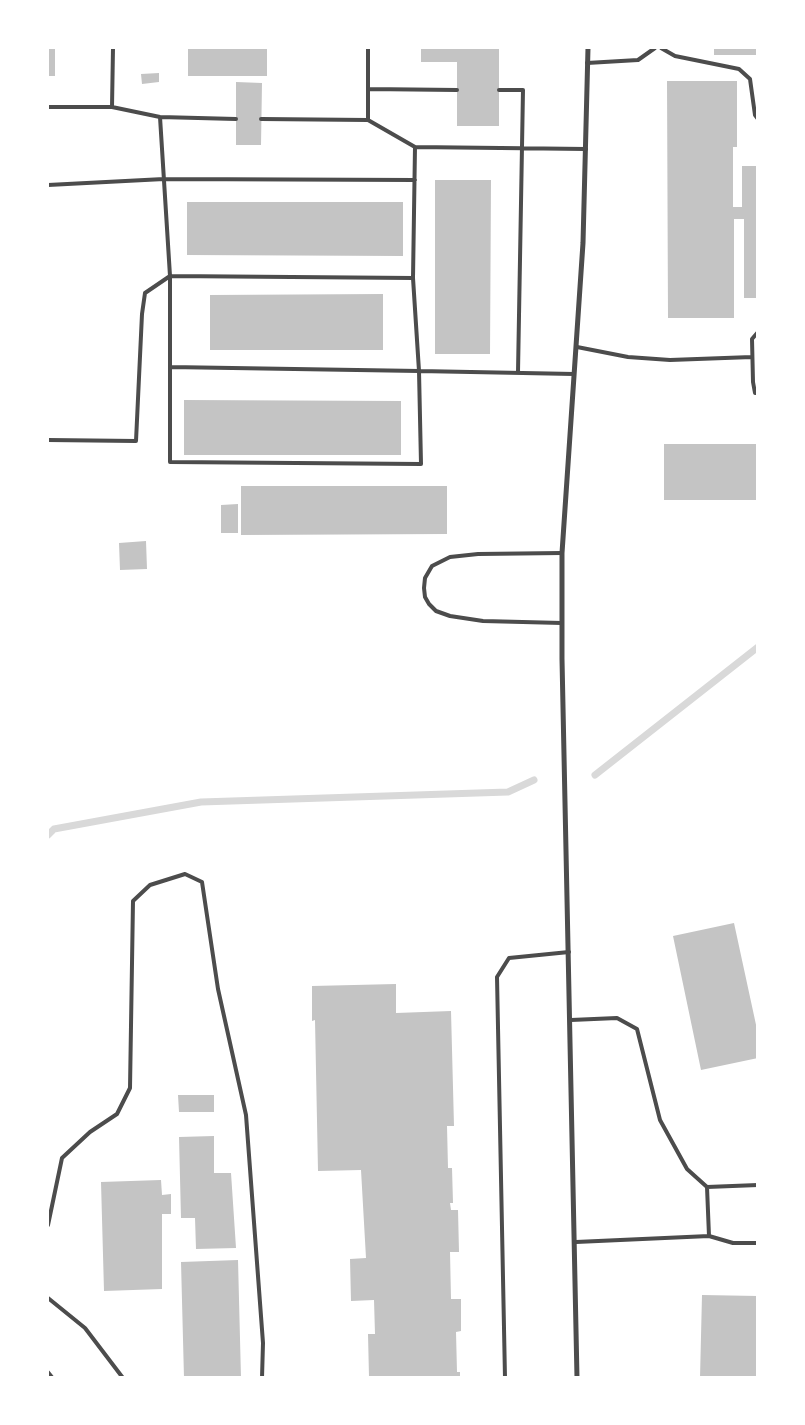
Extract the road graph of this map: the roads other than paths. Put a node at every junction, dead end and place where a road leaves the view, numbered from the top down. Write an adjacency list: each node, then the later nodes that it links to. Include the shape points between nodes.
1 (113, 48): 11 (lane)
2 (368, 48): 7 (lane)
3 (588, 48): 6 (street)
4 (655, 48): 6 (lane, via 638,60)
5 (661, 48): 15 (lane, via 675,56 739,70 750,79)
6 (588, 63): 18 (street)
7 (368, 89): 8 (lane); 16 (lane)
8 (457, 90)
9 (499, 90): 19 (lane, via 523,90)
10 (48, 107): 11 (lane)
11 (112, 107): 12 (lane)
12 (160, 117): 13 (lane); 20 (lane)
13 (236, 119)
14 (261, 119): 16 (lane)
15 (758, 119)
16 (368, 120): 17 (lane)
17 (415, 147): 19 (lane); 21 (lane)
18 (587, 149): 19 (lane); 26 (street)
19 (524, 150): 30 (lane)
20 (164, 179): 21 (lane); 22 (lane); 23 (lane)
21 (414, 180): 24 (lane)
22 (48, 185)
23 (170, 276): 24 (lane); 28 (lane); 33 (lane, via 145,292 136,441)
24 (413, 278): 29 (lane)
25 (758, 332): 27 (lane, via 752,339)
26 (577, 347): 27 (lane, via 628,357 670,360); 31 (street)
27 (752, 357): 32 (lane, via 753,382)
28 (170, 367): 29 (lane); 29 (lane, via 170,462 421,464)
29 (419, 371): 30 (lane)
30 (518, 372): 31 (lane)
31 (574, 374): 34 (street)
32 (758, 394)
33 (48, 440)
34 (562, 553): 35 (street); 35 (lane, via 450,557 432,566 424,588 425,597 432,607 450,616 484,621)
35 (562, 623): 36 (street)
36 (569, 952): 37 (street); 49 (lane, via 510,958 497,977)
37 (571, 1020): 39 (lane, via 618,1018 637,1029 660,1120 687,1169); 42 (street)
38 (758, 1185): 39 (lane)
39 (707, 1187): 41 (lane)
40 (48, 1225): 48 (lane, via 62,1158 90,1132 117,1114 130,1088 133,901 150,885 185,874 202,882 218,989 246,1116 263,1343)
41 (709, 1236): 42 (lane); 43 (lane, via 733,1243)
42 (576, 1242): 50 (street)
43 (758, 1243)
44 (48, 1298): 47 (lane, via 85,1328)
45 (48, 1373): 46 (street)
46 (52, 1378)
47 (123, 1378)
48 (262, 1378)
49 (505, 1378)
50 (577, 1378)

